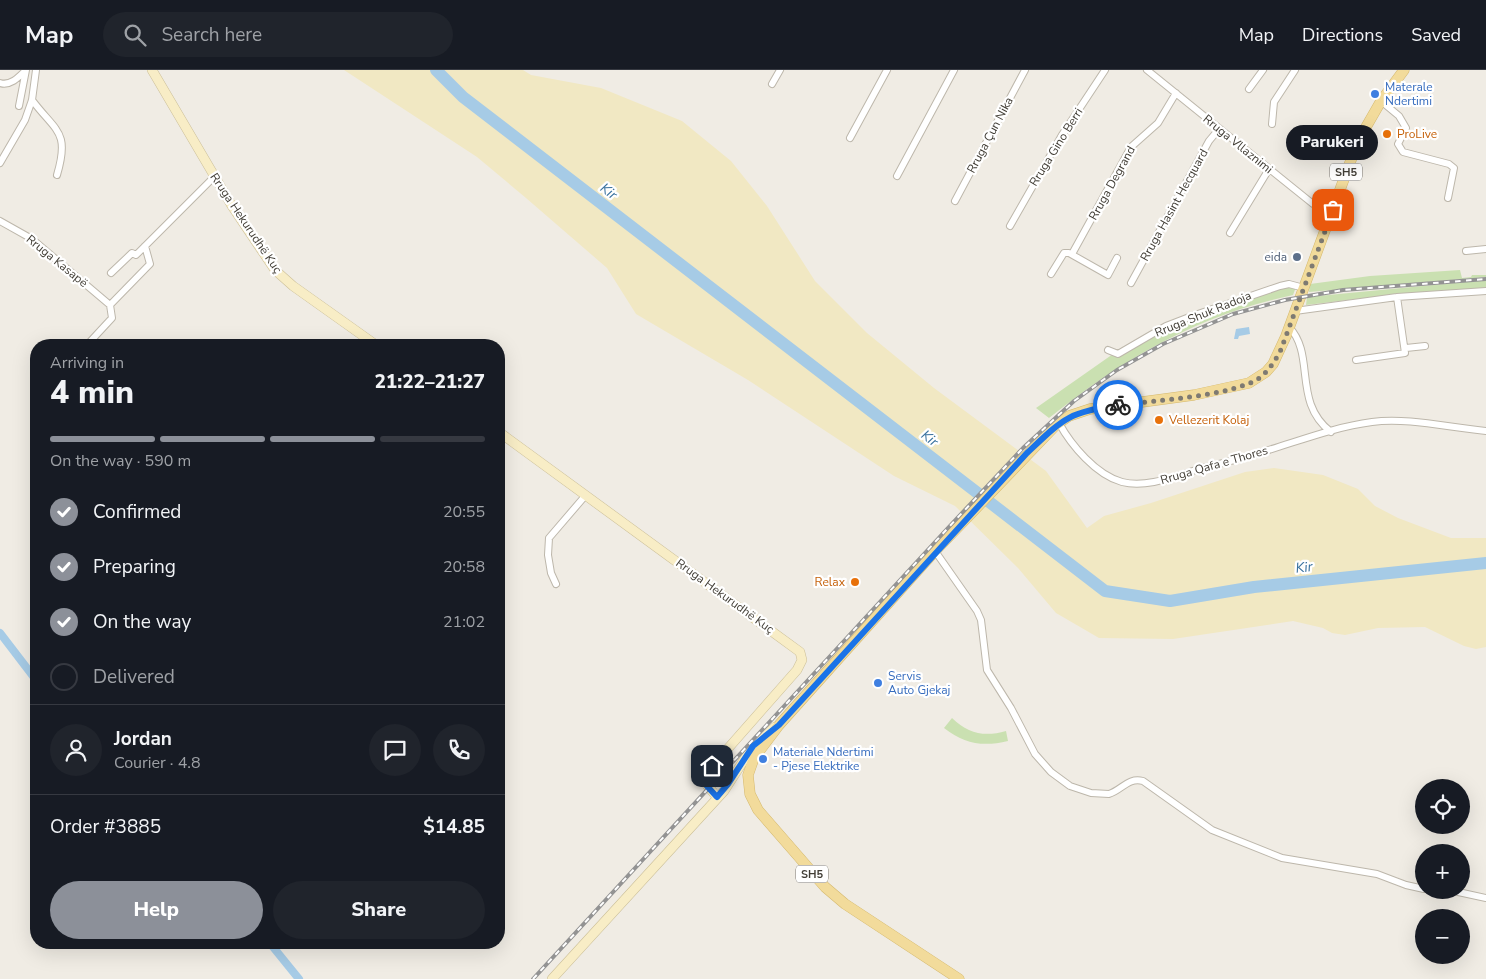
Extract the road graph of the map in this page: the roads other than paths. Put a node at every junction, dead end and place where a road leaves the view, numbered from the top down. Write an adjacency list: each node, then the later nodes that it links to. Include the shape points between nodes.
1 (26, 70): 15 (street, via 11,82); 21 (street)
2 (36, 70): 19 (street)
3 (152, 70): 28 (street, Rruga Hekurudhë Kuç)
4 (780, 70): 16 (street)
5 (887, 70): 24 (street)
6 (954, 70): 29 (street)
7 (1025, 70): 31 (street, Rruga Çun Nika)
8 (1105, 70): 34 (street, Rruga Gino Berri, via 1062,135)
9 (1147, 70): 18 (street, Rruga Vllaznimi)
10 (1263, 70): 17 (street)
11 (1295, 70): 22 (street, via 1274,102)
12 (1399, 70): 14 (main road, SH5)
13 (1404, 70): 14 (main road, SH5)
14 (1395, 81): 20 (main road, SH5)
15 (0, 83)
16 (772, 84)
17 (1249, 89)
18 (1176, 94): 23 (street, Rruga Vllaznimi); 39 (street, Rruga Degrand, via 1158,123 1131,147)
19 (32, 100): 25 (street, via 25,120); 27 (street, via 61,133 62,156)
20 (1381, 101): 30 (street, via 1399,116 1406,128 1398,144 1404,152 1454,168); 32 (main road, SH5, via 1358,141)
21 (19, 106)
22 (1272, 124)
23 (1219, 128): 26 (street, Rruga Vllaznimi); 43 (street, Rruga Hasint Hecquard)
24 (850, 138)
25 (0, 163)
26 (1269, 169): 32 (street, Rruga Vllaznimi, via 1313,204); 35 (street)
27 (57, 175)
28 (215, 176): 36 (street); 51 (street, Rruga Hekurudhë Kuç, via 280,275)
29 (897, 176)
30 (1448, 198)
31 (955, 201)
32 (1333, 210): 44 (main road, SH5)
33 (0, 221): 47 (street, Rruga Kasapë, via 39,245)
34 (1010, 226)
35 (1230, 233)
36 (145, 246): 41 (street, via 136,255 132,253); 47 (street, via 150,264)
37 (1486, 248): 38 (street)
38 (1466, 251)
39 (1072, 254): 40 (street, via 1108,275); 42 (street, Rruga Degrand, via 1064,253)
40 (1117, 258)
41 (111, 273)
42 (1051, 274)
43 (1131, 283)
44 (1304, 288): 48 (main road, SH5); 54 (street, Rruga Shuk Radoja, via 1289,284 1267,289 1166,326 1118,354)
45 (1486, 291): 46 (street)
46 (1397, 297): 48 (street); 53 (street)
47 (110, 305): 50 (street, via 112,318)
48 (1295, 311): 49 (main road, SH5)
49 (1289, 327): 56 (main road, SH5, via 1273,364 1249,383 1194,396 1085,411); 58 (street, via 1298,340 1311,408)
50 (92, 339)
51 (368, 339)
52 (1425, 346): 53 (street)
53 (1406, 348): 55 (street, via 1405,353)
54 (1108, 350)
55 (1356, 360)
56 (1058, 424): 58 (street, Rruga Qafa e Thores, via 1100,470 1111,478 1134,483 1176,476); 61 (main road, SH5)
57 (1486, 431): 58 (street, Rruga Qafa e Thores, via 1384,421)
58 (1331, 432)
59 (505, 436): 60 (street, Rruga Hekurudhë Kuç)
60 (585, 496): 62 (street, via 549,538 548,555); 64 (street, Rruga Hekurudhë Kuç, via 800,652 802,660 797,670 709,770 706,785)
61 (935, 551): 63 (main road, SH5); 65 (street, via 977,610 986,670 1018,719 1035,754 1060,780 1082,790 1109,794 1128,782 1143,781 1212,830 1282,858 1377,874)
62 (556, 584)
63 (779, 725): 64 (street, via 753,746); 69 (main road, SH5, via 749,770 748,788 758,810 831,894)
64 (717, 797): 68 (street)
65 (1415, 887)
66 (1470, 895): 67 (street)
67 (1486, 898)
68 (552, 979)
69 (959, 979)

